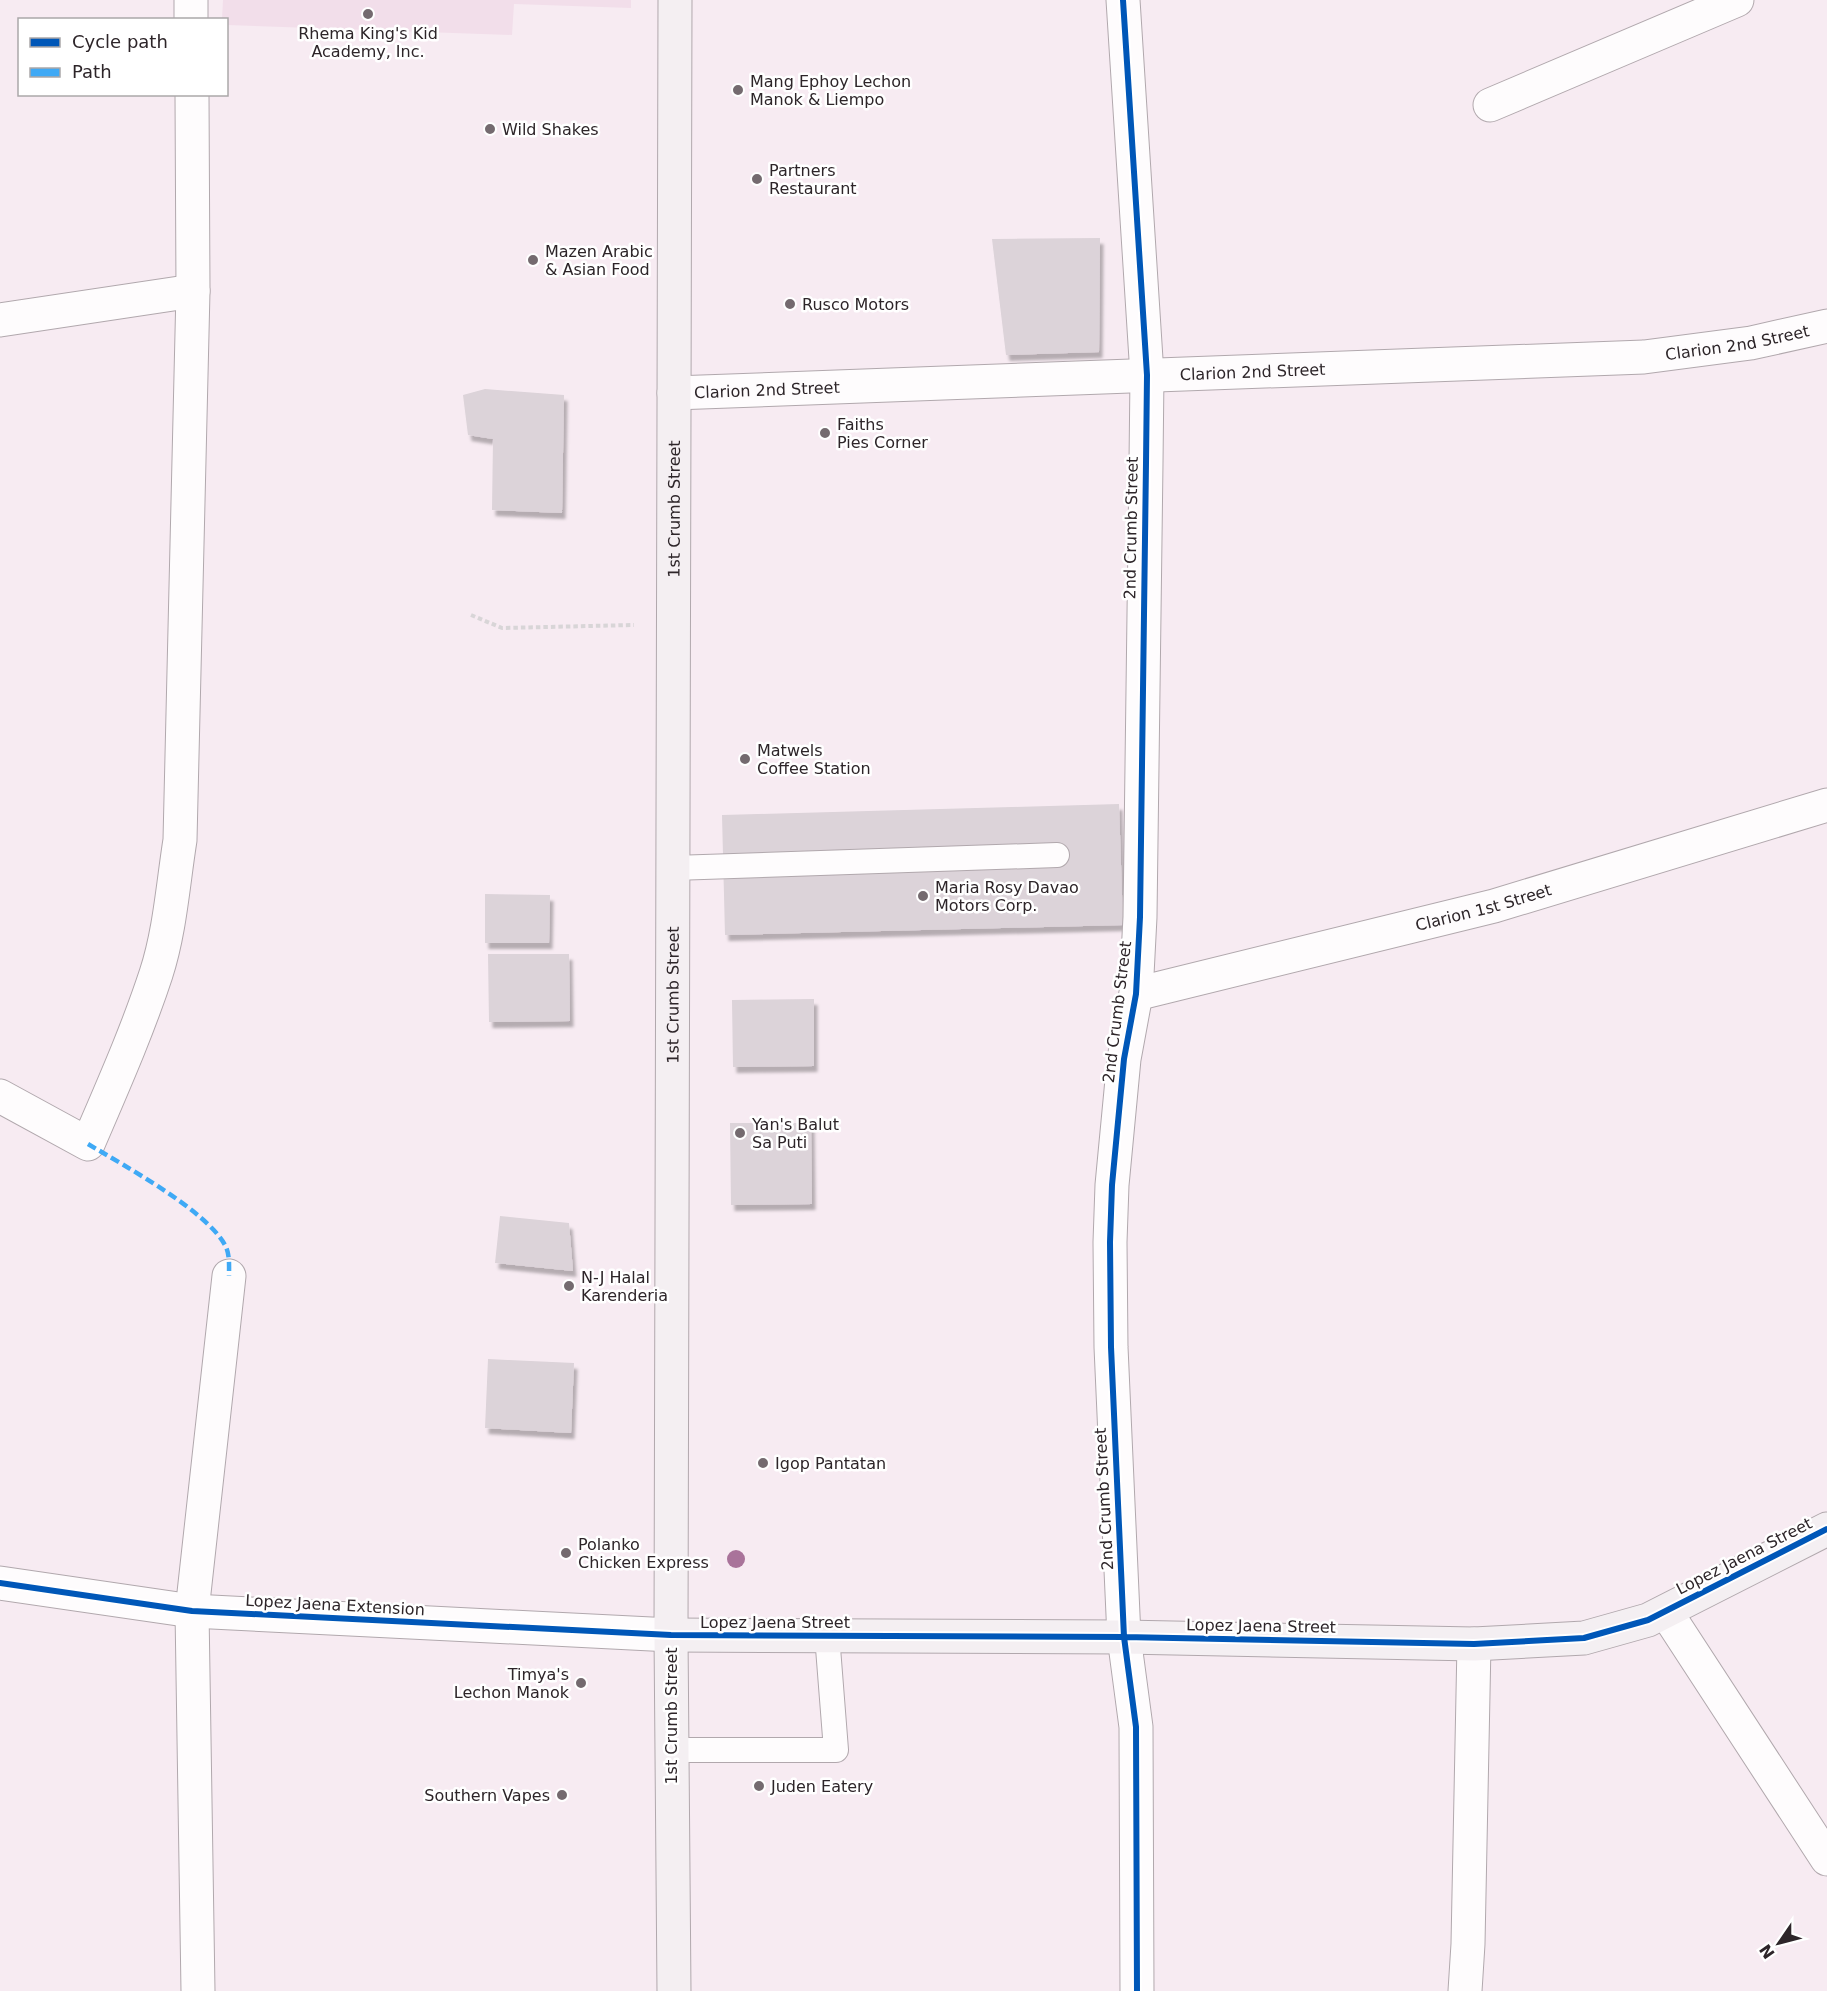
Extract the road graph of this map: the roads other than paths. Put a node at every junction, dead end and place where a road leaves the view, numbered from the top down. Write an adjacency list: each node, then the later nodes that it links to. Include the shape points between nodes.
1 (191, 0): 5 (street)
2 (675, 0): 12 (main road, 1st Crumb Street)
3 (1123, 0): 11 (street, 2nd Crumb Street)
4 (1737, 0): 7 (street)
5 (192, 18)
6 (192, 96): 8 (street)
7 (1490, 105)
8 (194, 291): 9 (street); 17 (street, via 180,840 156,973 88,1144)
9 (0, 320)
10 (1827, 326): 11 (street, Clarion 2nd Street, via 1750,343 1644,357)
11 (1147, 375): 12 (street, Clarion 2nd Street); 16 (street, 2nd Crumb Street)
12 (674, 393): 15 (main road, 1st Crumb Street)
13 (1827, 805): 16 (street, Clarion 1st Street, via 1494,906)
14 (1057, 855): 15 (lane)
15 (673, 868): 23 (main road, 1st Crumb Street)
16 (1136, 994): 25 (street, 2nd Crumb Street, via 1124,1059 1110,1242)
17 (0, 1096)
18 (229, 1276): 21 (street)
19 (1827, 1529): 22 (main road, Lopez Jaena Street)
20 (0, 1583): 21 (street, Lopez Jaena Extension)
21 (192, 1611): 23 (street, Lopez Jaena Extension); 29 (street)
22 (1666, 1612): 26 (main road, Lopez Jaena Street, via 1584,1638); 28 (street)
23 (671, 1635): 24 (main road, Lopez Jaena Street); 27 (main road, 1st Crumb Street)
24 (827, 1635): 25 (main road, Lopez Jaena Street); 27 (lane, via 836,1750)
25 (1124, 1637): 26 (main road, Lopez Jaena Street); 31 (street, 2nd Crumb Street, via 1136,1727)
26 (1474, 1644): 32 (street)
27 (672, 1750): 30 (main road, 1st Crumb Street)
28 (1827, 1859)
29 (198, 1991)
30 (674, 1991)
31 (1137, 1991)
32 (1465, 1991)

